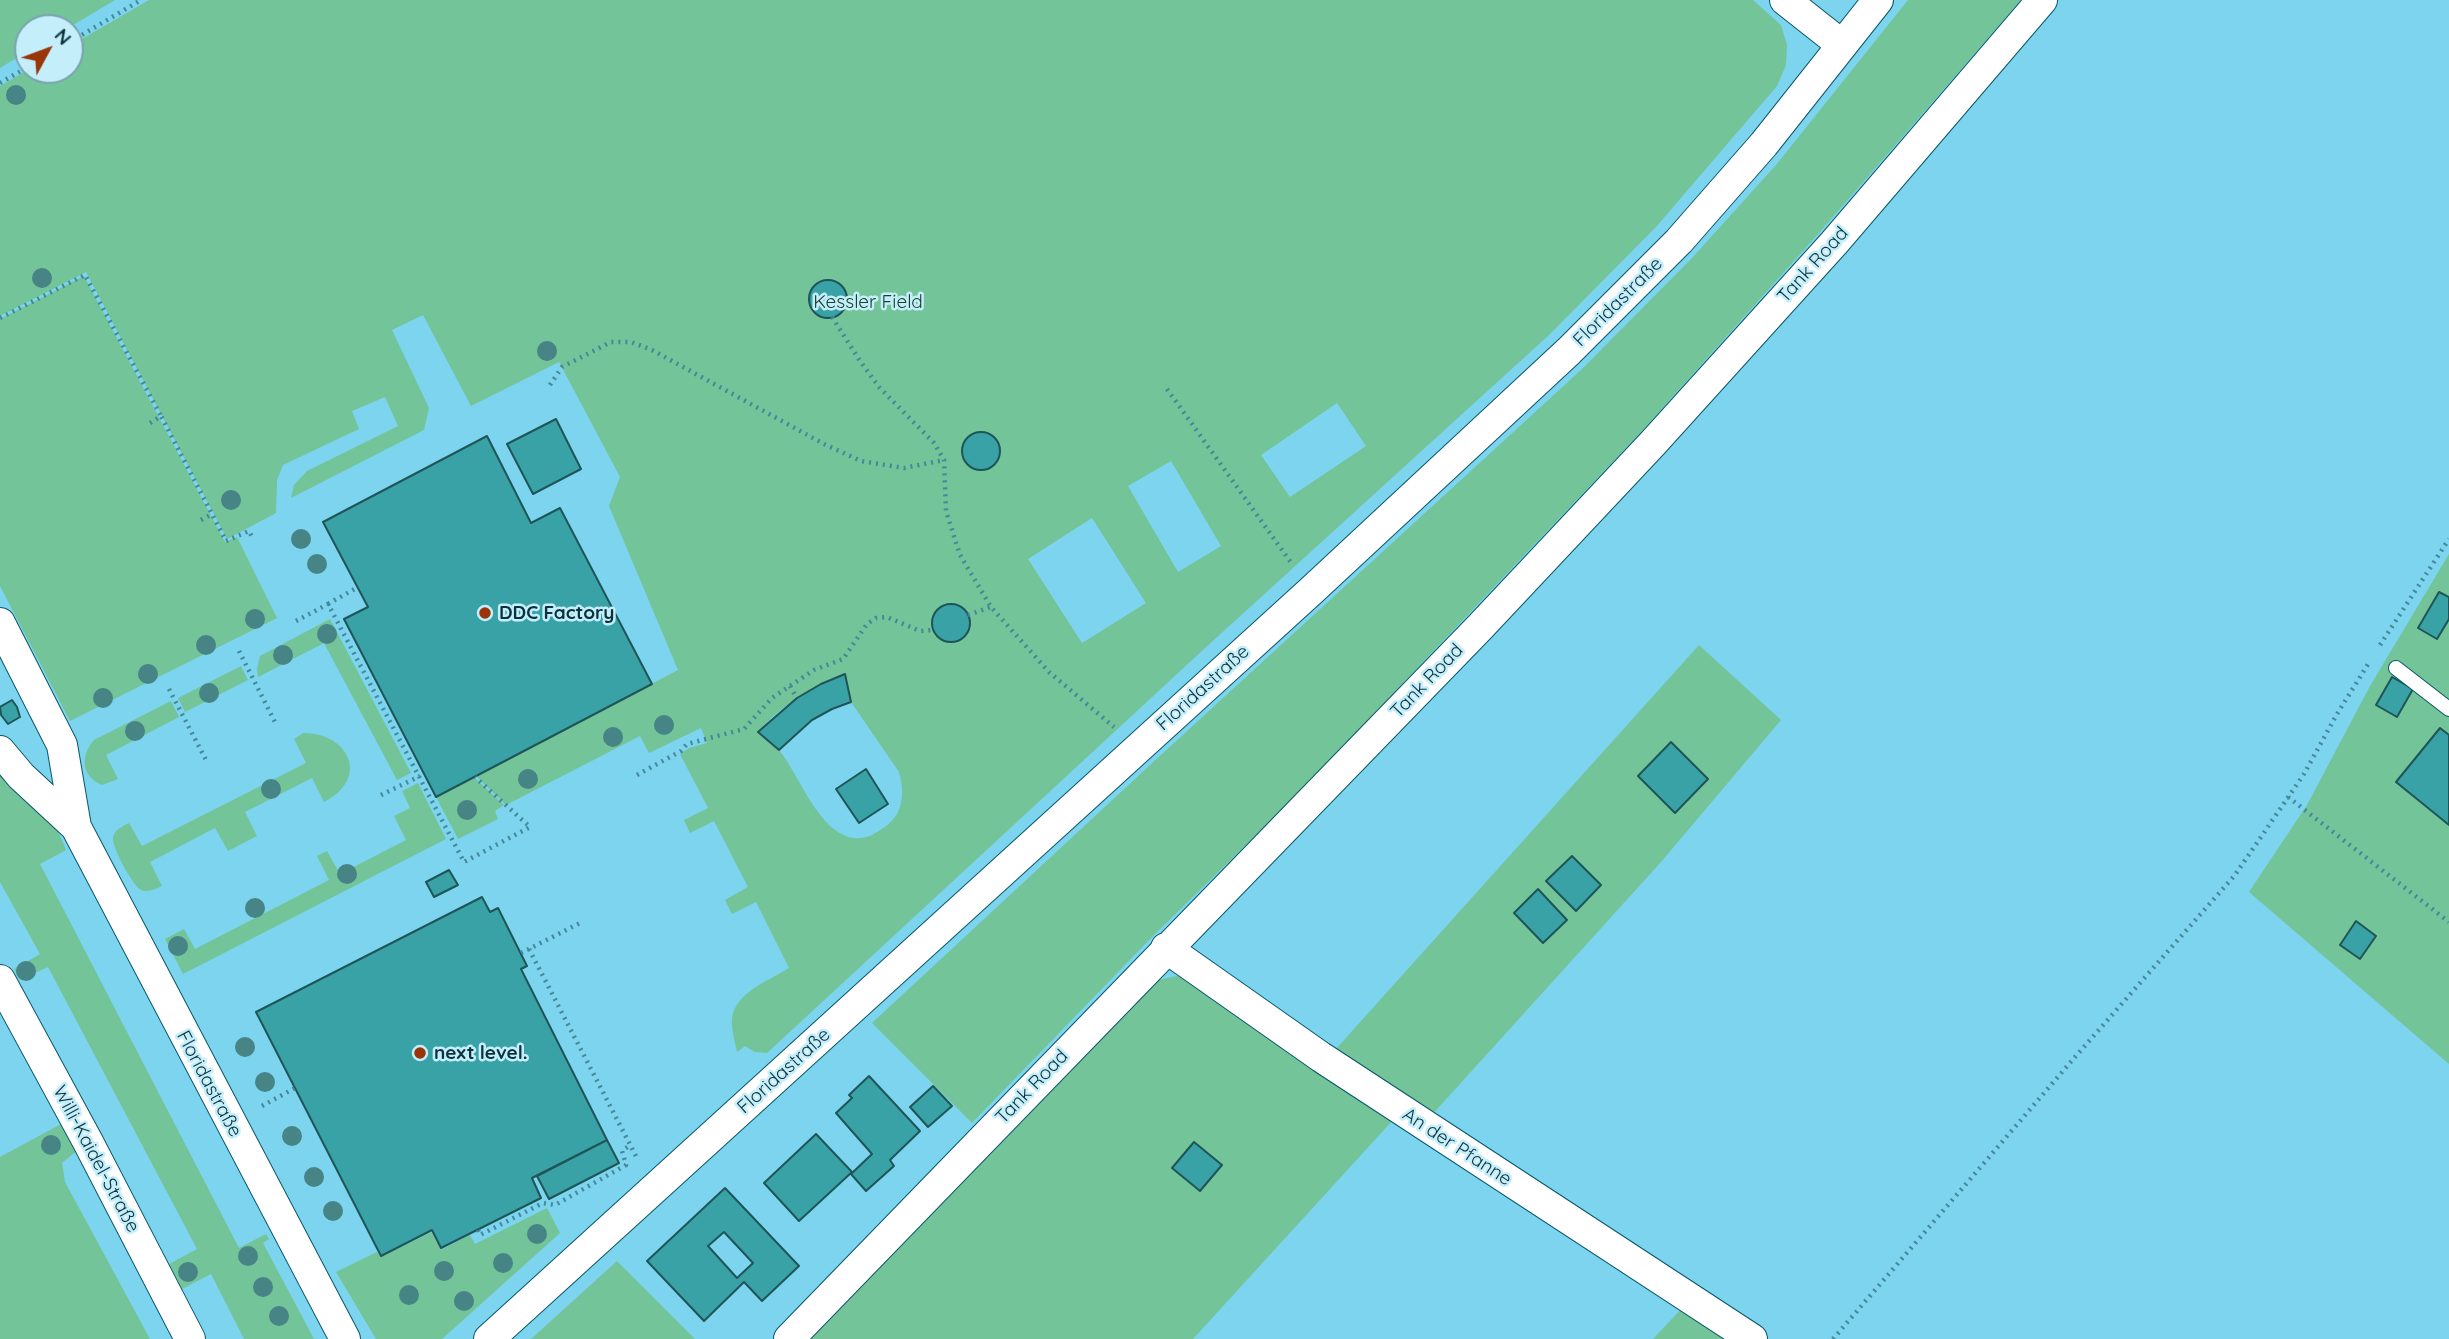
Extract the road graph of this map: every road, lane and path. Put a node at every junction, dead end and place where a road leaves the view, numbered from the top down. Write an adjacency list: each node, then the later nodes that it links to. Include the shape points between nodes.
1 (141, 0): 5 (path)
2 (1785, 0): 6 (street)
3 (1878, 0): 6 (street, Floridastraße)
4 (2042, 0): 45 (street, Tank Road, via 1834,243 1653,443)
5 (84, 34)
6 (1842, 45): 19 (street, Floridastraße, via 1679,241 1569,351)
7 (832, 317): 13 (path, via 879,387 934,443)
8 (0, 318): 11 (path, via 85,275)
9 (550, 385): 13 (path, via 562,367 593,350 611,342 631,342 860,461 904,468)
10 (1167, 389): 19 (path)
11 (161, 416): 12 (path); 14 (path)
12 (150, 423)
13 (944, 460): 21 (path, via 946,511 960,555)
14 (212, 514): 15 (path); 16 (path, via 226,541 249,531)
15 (201, 520)
16 (253, 539)
17 (2449, 539): 40 (path)
18 (358, 587): 20 (path)
19 (1311, 590): 33 (street, Floridastraße)
20 (328, 604): 23 (path); 37 (path)
21 (991, 607): 22 (path); 33 (path, via 1049,672)
22 (968, 615)
23 (296, 621)
24 (0, 623): 41 (street, Floridastraße, via 62,745)
25 (933, 630): 28 (path, via 920,631 876,618 844,659 814,670)
26 (239, 651): 32 (path)
27 (2396, 668): 31 (lane)
28 (790, 686): 30 (path); 36 (path, via 772,698 744,729 687,744)
29 (169, 689): 35 (path)
30 (797, 698)
31 (2449, 709)
32 (276, 724)
33 (1138, 747): 49 (street, Floridastraße)
34 (0, 751): 41 (street, Floridastraße)
35 (206, 760)
36 (637, 775)
37 (420, 776): 38 (path, via 464,862 530,827); 39 (path)
38 (475, 777)
39 (381, 795)
40 (2288, 797): 42 (path); 56 (path, via 2235,875)
41 (76, 827): 52 (street, Floridastraße)
42 (2449, 922)
43 (580, 923): 44 (path)
44 (529, 948): 46 (path); 48 (path)
45 (1166, 948): 54 (street, Tank Road); 55 (street, An der Pfanne, via 1321,1057)
46 (521, 953)
47 (0, 980): 51 (street, Willi-Kaidel-Straße)
48 (630, 1145): 49 (path, via 641,1167); 50 (path, via 622,1151 626,1165 555,1205 543,1203 480,1234)
49 (658, 1185): 53 (street, Floridastraße)
50 (478, 1230)
51 (190, 1339)
52 (345, 1339)
53 (489, 1339)
54 (789, 1339)
55 (1752, 1339)
56 (1833, 1339)

